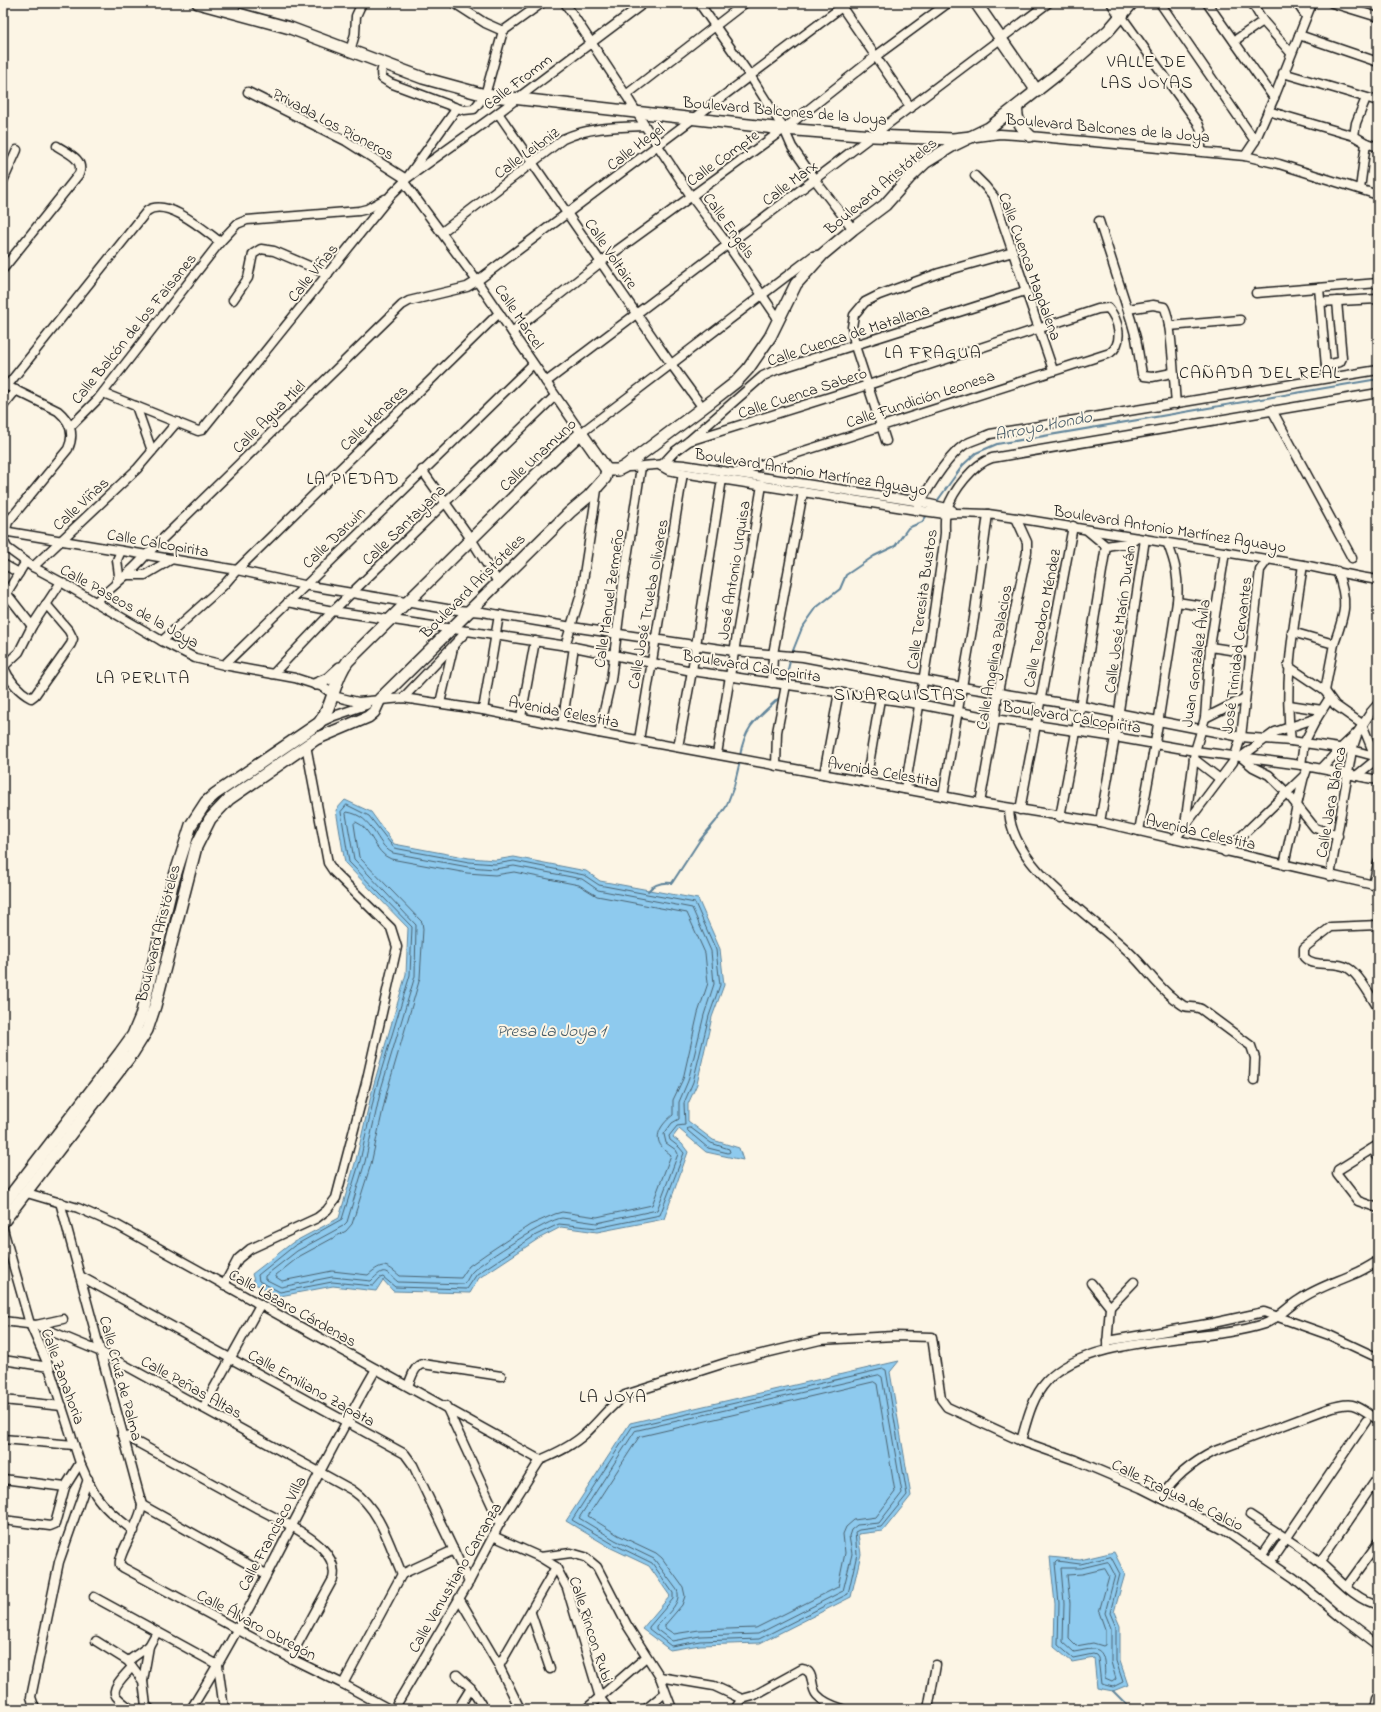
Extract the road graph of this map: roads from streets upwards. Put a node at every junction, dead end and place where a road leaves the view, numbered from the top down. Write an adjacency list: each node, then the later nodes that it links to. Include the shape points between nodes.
1 (198, 3): 21 (street, Boulevard Balcones de la Joya)
2 (362, 3): 32 (street, via 356,16 355,34)
3 (454, 3): 27 (street)
4 (542, 3): 27 (street)
5 (564, 3): 31 (street)
6 (644, 3): 31 (street, Calle Fromm)
7 (699, 3): 26 (street)
8 (745, 3): 26 (street)
9 (948, 3): 34 (street, Calle Compte)
10 (976, 3): 29 (street)
11 (1048, 3): 29 (street, Calle Marx)
12 (1113, 3): 22 (street)
13 (1132, 3): 22 (street, Boulevard Aristóteles)
14 (1160, 3): 60 (street)
15 (1207, 3): 30 (street)
16 (1252, 3): 25 (street)
17 (1297, 3): 23 (street)
18 (1312, 3): 23 (street)
19 (1332, 3): 24 (street)
20 (843, 4): 34 (street); 38 (street, Calle Hegel)
21 (235, 8): 32 (street, Boulevard Balcones de la Joya)
22 (1122, 16): 39 (street, Boulevard Aristóteles); 66 (street, via 1198,123)
23 (1306, 16): 28 (street)
24 (1378, 17)
25 (1263, 20): 30 (street); 33 (street)
26 (715, 25): 38 (street); 42 (street)
27 (503, 31): 41 (street)
28 (1299, 35): 33 (street); 35 (street)
29 (1001, 39): 39 (street); 49 (street, Calle Marx)
30 (1234, 41): 43 (street)
31 (591, 42): 42 (street); 45 (street, Calle Fromm)
32 (350, 51): 36 (street, Boulevard Balcones de la Joya)
33 (1291, 53): 37 (street)
34 (876, 56): 49 (street); 55 (street, Calle Compte)
35 (1378, 62)
36 (384, 64): 41 (street, Boulevard Balcones de la Joya); 48 (street, via 381,76 385,81)
37 (1283, 73): 43 (street); 44 (street)
38 (751, 77): 53 (street, Calle Hegel); 55 (street)
39 (1037, 91): 47 (street, Boulevard Aristóteles)
40 (248, 92): 70 (street, Privada Los Pioneros, via 346,141)
41 (485, 95): 45 (street, Boulevard Balcones de la Joya); 48 (street, via 474,109)
42 (626, 95): 51 (street)
43 (1274, 98): 50 (street)
44 (1366, 98): 46 (street); 58 (street, via 1356,123)
45 (517, 99): 51 (street, Boulevard Balcones de la Joya); 52 (street, Calle Fromm)
46 (1378, 100)
47 (1017, 107): 57 (street, via 1018,122); 59 (street, Boulevard Aristóteles, via 989,128)
48 (457, 108): 70 (street, Calle Viñas)
49 (911, 108): 56 (street, Calle Marx)
50 (1268, 111): 58 (street); 60 (street)
51 (636, 112): 53 (street, Boulevard Balcones de la Joya); 54 (street)
52 (498, 113): 68 (street, Calle Voltaire); 70 (street, Calle Fromm)
53 (694, 118): 55 (street, Boulevard Balcones de la Joya); 63 (street, Calle Hegel)
54 (645, 126): 63 (street, Calle Engels); 68 (street, Calle Leibniz, via 579,132 563,139)
55 (784, 129): 56 (street, Boulevard Balcones de la Joya); 71 (street, via 792,147); 76 (street, Calle Compte)
56 (873, 136): 59 (street, Boulevard Balcones de la Joya, via 955,139); 71 (street, Calle Marx)
57 (1030, 136): 59 (street, Boulevard Balcones de la Joya, via 1000,134); 66 (street, Boulevard Balcones de la Joya)
58 (1354, 136): 61 (street)
59 (971, 137): 79 (street, Boulevard Aristóteles, via 926,162 885,205)
60 (1255, 141): 67 (street)
61 (1366, 143): 64 (street); 73 (street)
62 (56, 146): 86 (street, via 78,160 81,171)
63 (659, 146): 76 (street, Calle Engels); 77 (street, Calle Hegel)
64 (1378, 146)
65 (17, 150): 72 (street)
66 (1202, 151): 67 (street, Boulevard Balcones de la Joya)
67 (1245, 156): 73 (street, Boulevard Balcones de la Joya)
68 (533, 162): 77 (street, Calle Voltaire); 80 (street, Calle Leibniz)
69 (974, 176): 83 (street, Calle Cuenca Magdalena, via 994,197)
70 (405, 180): 74 (street, Calle Viñas); 80 (street, Calle Marcel)
71 (815, 180): 79 (street); 82 (street, Calle Marx)
72 (3, 181)
73 (1360, 189): 75 (street, Boulevard Balcones de la Joya)
74 (391, 195): 81 (street, Calle Balcón de los Faisanes, via 367,210 247,220 237,224); 87 (street, Calle Viñas)
75 (1378, 195)
76 (691, 196): 82 (street, Calle Engels); 85 (street, Calle Compte)
77 (569, 214): 85 (street, Calle Voltaire); 88 (street, Calle Hegel)
78 (1099, 220): 98 (street)
79 (853, 229): 84 (street, Boulevard Aristóteles)
80 (442, 232): 88 (street, Calle Marcel)
81 (220, 242): 116 (street, via 175,212 154,208 147,211 132,226); 119 (street, Calle Balcón de los Faisanes)
82 (728, 245): 93 (street, Calle Engels); 100 (street, Calle Marx)
83 (1013, 252): 91 (street, Calle Cuenca Magdalena); 106 (street, via 939,273 865,302 854,315 852,327)
84 (823, 254): 93 (street, Calle Unamuno, via 813,256); 101 (street, Boulevard Aristóteles, via 796,284)
85 (601, 262): 100 (street, Calle Voltaire); 105 (street, Calle Compte)
86 (3, 269)
87 (328, 274): 95 (street, via 274,251 261,249 253,254 248,278); 127 (street, Calle Viñas, via 203,429 198,431)
88 (478, 281): 99 (street, Calle Marcel); 161 (street, Calle Agua Miel, via 467,287 402,305)
89 (1378, 283): 90 (street)
90 (1319, 288): 92 (street); 97 (street)
91 (1025, 291): 104 (street, Calle Cuenca Magdalena); 106 (street, Calle Cuenca de Matallana)
92 (1256, 293)
93 (762, 295): 101 (street, Calle Engels); 109 (street, Calle Unamuno)
94 (1378, 299): 96 (street)
95 (233, 300)
96 (1337, 301): 97 (street); 110 (street, via 1342,358 1340,362)
97 (1320, 302): 110 (street)
98 (1128, 310): 103 (street, via 1153,305 1164,307); 113 (street, via 1142,374 1152,377)
99 (499, 313): 105 (street, Calle Marcel); 170 (street, Calle Henares)
100 (637, 314): 109 (street, Calle Voltaire); 115 (street, Calle Marx)
101 (779, 320): 125 (street, Boulevard Aristóteles, via 748,370)
102 (1240, 320): 103 (street)
103 (1169, 326): 113 (street)
104 (1039, 329): 107 (street, Calle Cuenca Sabero, via 1106,308 1111,311 1118,330 1119,344); 111 (street, Calle Cuenca Magdalena); 117 (street, Calle Cuenca Sabero)
105 (512, 332): 108 (street, Calle Marcel)
106 (855, 346): 117 (street); 131 (street, Calle Cuenca de Matallana, via 763,376)
107 (1114, 350): 111 (street, Calle Fundición Leonesa)
108 (533, 364): 115 (street, Calle Marcel); 137 (street, Calle Darwin)
109 (671, 364): 125 (street, Calle Voltaire); 130 (street, Calle Unamuno)
110 (1326, 365): 114 (street)
111 (1053, 370): 128 (street, Calle Fundición Leonesa)
112 (1378, 370): 114 (street)
113 (1172, 373): 122 (street)
114 (1326, 378): 122 (street)
115 (546, 382): 121 (street, Calle Marcel)
116 (5, 385): 118 (street)
117 (868, 385): 128 (street); 131 (street, Calle Cuenca Sabero)
118 (16, 390): 123 (street); 129 (street, via 58,411)
119 (103, 393): 124 (street, Calle Viñas); 129 (street, Calle Balcón de los Faisanes)
120 (1378, 393): 126 (street)
121 (555, 396): 130 (street, Calle Marcel); 145 (street, Calle Santayana)
122 (1176, 404): 146 (street, via 990,434 957,451)
123 (3, 406)
124 (136, 406): 127 (street, Calle Viñas); 133 (street)
125 (703, 408): 135 (street, Boulevard Aristóteles)
126 (1272, 410): 147 (street, via 992,458 978,464); 164 (street)
127 (177, 422): 133 (street, Calle Viñas)
128 (881, 425): 132 (street); 140 (street, Calle Fundición Leonesa)
129 (70, 427): 153 (street, Calle Balcón de los Faisanes, via 72,438 68,449 11,518)
130 (581, 433): 138 (street, Calle Marcel); 156 (street, Calle Unamuno)
131 (689, 441): 134 (street, Calle Cuenca de Matallana)
132 (886, 441)
133 (152, 451): 155 (street, Calle Viñas, via 128,478)
134 (661, 466): 136 (street, Boulevard Antonio Martínez Aguayo); 139 (street, Boulevard Antonio Martínez Aguayo); 140 (street, Boulevard Antonio Martínez Aguayo, via 672,463)
135 (624, 467): 136 (street, Boulevard Antonio Martínez Aguayo); 138 (street, Boulevard Aristóteles); 144 (street, Boulevard Aristóteles)
136 (642, 467): 197 (street, Calle Manuel Zermeño)
137 (422, 470): 145 (street); 179 (street, Calle Darwin)
138 (606, 470): 144 (street, Boulevard Aristóteles, via 605,478)
139 (683, 473): 141 (street, Boulevard Antonio Martínez Aguayo); 199 (street, Calle José Trueba Olivares)
140 (735, 473): 146 (street, Boulevard Antonio Martínez Aguayo)
141 (722, 479): 142 (street, Boulevard Antonio Martínez Aguayo); 204 (street)
142 (762, 485): 143 (street, Boulevard Antonio Martínez Aguayo); 208 (street, José Antonio Urquisa)
143 (803, 492): 148 (street, Boulevard Antonio Martínez Aguayo); 210 (street)
144 (593, 493): 177 (street, Boulevard Aristóteles); 193 (street, via 586,575)
145 (445, 502): 156 (street); 180 (street, Calle Santayana)
146 (921, 502): 147 (street, Boulevard Antonio Martínez Aguayo); 148 (street)
147 (940, 509): 148 (street, Boulevard Antonio Martínez Aguayo, via 927,512); 149 (street, Boulevard Antonio Martínez Aguayo, via 956,513); 220 (street, Calle Teresita Bustos, via 945,531)
148 (916, 510)
149 (988, 514): 150 (street, Boulevard Antonio Martínez Aguayo); 223 (street)
150 (1016, 518): 151 (street, Boulevard Antonio Martínez Aguayo); 225 (street, Calle Angelina Palacios, via 1027,542 1026,552)
151 (1073, 526): 152 (street, Boulevard Antonio Martínez Aguayo); 232 (street, Calle Teodoro Méndez)
152 (1086, 530): 154 (street, Boulevard Antonio Martínez Aguayo); 158 (street)
153 (4, 531): 155 (street, Calle Calcopirita); 166 (street, Calle Paseos de la Joya, via 3,539 7,548)
154 (1141, 538): 157 (street, Boulevard Antonio Martínez Aguayo); 158 (street, via 1131,544); 241 (street, Calle José Marín Durán)
155 (61, 539): 159 (street, Calle Calcopirita); 169 (street, Calle Viñas)
156 (471, 539): 177 (street); 184 (street, Calle Unamuno)
157 (1168, 542): 160 (street, Boulevard Antonio Martínez Aguayo); 185 (street, via 1175,561)
158 (1106, 546): 237 (street)
159 (121, 551): 161 (street, Calle Calcopirita); 178 (street, via 117,560 119,576)
160 (1225, 552): 162 (street, Boulevard Antonio Martínez Aguayo); 187 (street, Juan González Ávila)
161 (146, 555): 165 (street, Calle Calcopirita); 174 (street, Calle Agua Miel)
162 (1250, 556): 163 (street, Boulevard Antonio Martínez Aguayo); 171 (street)
163 (1268, 558): 168 (street, Boulevard Antonio Martínez Aguayo); 171 (street, José Trinidad Cervantes)
164 (1352, 558)
165 (172, 560): 170 (street, Calle Calcopirita); 174 (street, via 145,575)
166 (24, 563): 169 (street, Calle Paseos de la Joya); 173 (street)
167 (3, 564): 173 (street)
168 (1304, 565): 172 (street, Boulevard Antonio Martínez Aguayo); 196 (street)
169 (33, 567): 176 (street, Calle Paseos de la Joya)
170 (237, 570): 179 (street, Calle Calcopirita); 200 (street, Calle Henares)
171 (1260, 570): 209 (street, José Trinidad Cervantes)
172 (1337, 571): 175 (street, Boulevard Antonio Martínez Aguayo, via 1354,577); 202 (street, via 1344,590 1345,602 1343,618)
173 (19, 573): 181 (street)
174 (127, 576): 178 (street, Calle Agua Miel)
175 (1378, 580)
176 (61, 582): 182 (street, Calle Paseos de la Joya); 186 (street)
177 (498, 582): 188 (street, Boulevard Aristóteles)
178 (116, 583): 182 (street, Calle Agua Miel)
179 (304, 585): 180 (street, Boulevard Calcopirita); 183 (street, Calle Darwin)
180 (352, 592): 184 (street, Boulevard Calcopirita); 189 (street, Calle Santayana)
181 (5, 596): 192 (street)
182 (96, 602): 200 (street, Calle Paseos de la Joya)
183 (288, 602): 189 (street, Boulevard Calcopirita); 213 (street, Calle Darwin)
184 (407, 602): 188 (street, Boulevard Calcopirita); 191 (street, Calle Unamuno)
185 (1177, 602): 187 (street); 246 (street)
186 (46, 604): 192 (street); 216 (street, via 69,631 73,639 71,644 33,697 30,698 17,687)
187 (1216, 608): 206 (street, Juan González Ávila)
188 (469, 610): 190 (street, Boulevard Calcopirita); 194 (street, Boulevard Aristóteles)
189 (333, 611): 191 (street, Boulevard Calcopirita); 218 (street, Calle Santayana)
190 (499, 615): 193 (street, Boulevard Calcopirita); 198 (street)
191 (391, 618): 194 (street, Boulevard Calcopirita); 214 (street, Calle Unamuno)
192 (32, 626): 216 (street, via 19,652)
193 (572, 627): 197 (street, Boulevard Calcopirita); 203 (street)
194 (451, 629): 195 (street, Boulevard Calcopirita); 231 (street, Boulevard Aristóteles)
195 (468, 631): 198 (street, Boulevard Calcopirita); 207 (street)
196 (1292, 632): 202 (street); 215 (street)
197 (617, 634): 199 (street, Boulevard Calcopirita); 211 (street, Calle Manuel Zermeño)
198 (495, 636): 201 (street, Boulevard Calcopirita); 238 (street)
199 (656, 639): 204 (street, Boulevard Calcopirita); 212 (street, Calle José Trueba Olivares)
200 (162, 641): 213 (street, Calle Paseos de la Joya, via 195,658)
201 (535, 641): 203 (street, Boulevard Calcopirita); 242 (street)
202 (1334, 644): 227 (street)
203 (565, 646): 205 (street, Boulevard Calcopirita)
204 (696, 646): 208 (street, Boulevard Calcopirita); 217 (street)
205 (574, 647): 211 (street, Boulevard Calcopirita); 249 (street)
206 (1210, 647): 209 (street); 243 (street, Juan González Ávila)
207 (453, 648): 228 (street); 233 (street)
208 (734, 651): 210 (street, Boulevard Calcopirita); 219 (street, José Antonio Urquisa)
209 (1250, 653): 230 (street, José Trinidad Cervantes)
210 (773, 654): 220 (street, Boulevard Calcopirita, via 803,657); 222 (street)
211 (614, 656): 212 (street, Boulevard Calcopirita); 255 (street, Calle Manuel Zermeño)
212 (651, 662): 217 (street, Boulevard Calcopirita); 259 (street, Calle José Trueba Olivares)
213 (224, 665): 218 (street, Calle Paseos de la Joya)
214 (344, 666): 221 (street, via 328,679); 226 (street, Calle Unamuno, via 338,676)
215 (1288, 666): 227 (street); 235 (street)
216 (3, 667)
217 (692, 671): 219 (street, Boulevard Calcopirita); 264 (street)
218 (273, 674): 221 (street, Calle Paseos de la Joya)
219 (731, 676): 222 (street, Boulevard Calcopirita); 267 (street, José Antonio Urquisa)
220 (924, 680): 223 (street, Boulevard Calcopirita); 234 (street, Calle Teresita Bustos)
221 (316, 684): 226 (street, Calle Paseos de la Joya)
222 (780, 684): 224 (street, Boulevard Calcopirita); 272 (street)
223 (962, 687): 225 (street, Boulevard Calcopirita); 240 (street)
224 (839, 692): 229 (street, Boulevard Calcopirita); 274 (street)
225 (998, 692): 232 (street, Boulevard Calcopirita); 245 (street, Calle Angelina Palacios)
226 (333, 695): 231 (street, Calle Paseos de la Joya, via 358,702); 247 (street, Calle Unamuno, via 328,711)
227 (1327, 695): 239 (street); 248 (street, via 1335,705)
228 (403, 698): 231 (street, Avenida Celestita); 233 (street, Avenida Celestita)
229 (880, 698): 234 (street, Boulevard Calcopirita); 279 (street)
230 (1245, 698): 243 (street); 257 (street, José Trinidad Cervantes)
231 (380, 699): 247 (street, Boulevard Aristóteles); 263 (street, Boulevard Aristóteles, via 374,712 368,717)
232 (1040, 699): 237 (street, Boulevard Calcopirita); 250 (street, Calle Teodoro Méndez)
233 (440, 703): 238 (street, Avenida Celestita)
234 (919, 704): 240 (street, Boulevard Calcopirita); 280 (street, Calle Teresita Bustos)
235 (1289, 704): 239 (street); 251 (street)
236 (1378, 704): 248 (street)
237 (1081, 706): 241 (street, Boulevard Calcopirita); 253 (street)
238 (483, 710): 242 (street, Avenida Celestita)
239 (1322, 710): 244 (street)
240 (958, 711): 245 (street, Boulevard Calcopirita); 282 (street)
241 (1119, 714): 246 (street, Boulevard Calcopirita); 256 (street, Calle José Marín Durán)
242 (521, 717): 249 (street, Avenida Celestita)
243 (1205, 718): 252 (street, Juan González Ávila)
244 (1317, 718): 251 (street); 262 (street)
245 (995, 719): 250 (street, Boulevard Calcopirita); 283 (street, Calle Angelina Palacios)
246 (1158, 721): 252 (street, Boulevard Calcopirita); 261 (street)
247 (319, 723): 298 (street, Boulevard Aristóteles, via 206,802 188,832)
248 (1362, 724): 254 (street); 270 (street, via 1372,750)
249 (562, 725): 255 (street, Avenida Celestita)
250 (1036, 725): 253 (street, Boulevard Calcopirita); 286 (street, Calle Teodoro Méndez)
251 (1290, 727): 258 (street, via 1275,732); 260 (street)
252 (1201, 729): 257 (street, Boulevard Calcopirita); 268 (street, Juan González Ávila)
253 (1076, 732): 256 (street, Boulevard Calcopirita); 287 (street)
254 (1358, 732): 265 (street); 266 (street, Calle Jara Blanca)
255 (599, 733): 259 (street, Avenida Celestita)
256 (1116, 737): 261 (street, Boulevard Calcopirita); 288 (street, Calle José Marín Durán)
257 (1241, 737): 258 (street, Boulevard Calcopirita); 269 (street, José Trinidad Cervantes)
258 (1266, 739): 260 (street, Boulevard Calcopirita); 269 (street)
259 (638, 740): 264 (street, Avenida Celestita)
260 (1291, 741): 262 (street, Boulevard Calcopirita)
261 (1155, 743): 268 (street, Boulevard Calcopirita); 290 (street)
262 (1304, 743): 265 (street, Boulevard Calcopirita); 271 (street)
263 (306, 745): 299 (street, Boulevard Aristóteles, via 229,799 215,812 196,846); 316 (street, via 328,863 391,928 397,947 336,1198 317,1218 250,1249 238,1259)
264 (678, 747): 267 (street, Avenida Celestita)
265 (1340, 749): 266 (street, Boulevard Calcopirita); 273 (street)
266 (1352, 750): 270 (street, Boulevard Calcopirita); 276 (street, Calle Jara Blanca)
267 (718, 754): 272 (street, Avenida Celestita)
268 (1195, 755): 269 (street, Boulevard Calcopirita); 277 (street); 289 (street, Juan González Ávila)
269 (1238, 757): 271 (street, Boulevard Calcopirita); 277 (street); 281 (street, via 1269,775)
270 (1378, 757): 276 (street)
271 (1305, 765): 273 (street, Boulevard Calcopirita); 275 (street)
272 (776, 766): 274 (street, Avenida Celestita)
273 (1322, 768): 276 (street, Boulevard Calcopirita)
274 (824, 774): 279 (street, Avenida Celestita)
275 (1305, 775): 281 (street); 284 (street)
276 (1352, 775): 278 (street, Boulevard Calcopirita); 291 (street, Calle Jara Blanca)
277 (1220, 779): 289 (street)
278 (1378, 780)
279 (866, 782): 280 (street, Avenida Celestita)
280 (905, 789): 282 (street, Avenida Celestita)
281 (1287, 793): 284 (street); 293 (street)
282 (944, 796): 283 (street, Avenida Celestita)
283 (980, 804): 285 (street, Avenida Celestita)
284 (1297, 805): 291 (street, via 1315,828); 295 (street)
285 (1009, 808): 286 (street, Avenida Celestita); 303 (street, via 1014,837 1025,855 1050,883 1129,952 1160,988 1184,1006 1202,1009 1251,1046 1255,1058)
286 (1020, 810): 287 (street, Avenida Celestita)
287 (1060, 817): 288 (street, Avenida Celestita)
288 (1100, 822): 290 (street, Avenida Celestita)
289 (1185, 825): 292 (street)
290 (1139, 831): 292 (street, Avenida Celestita)
291 (1338, 836): 296 (street, Calle Jara Blanca)
292 (1175, 839): 293 (street, Avenida Celestita)
293 (1225, 852): 295 (street, Avenida Celestita)
294 (1378, 863): 297 (street)
295 (1284, 865): 296 (street, Avenida Celestita)
296 (1330, 876): 297 (street, Avenida Celestita)
297 (1376, 886)
298 (169, 901): 299 (street, via 173,911); 301 (street, Boulevard Aristóteles)
299 (181, 905): 301 (street, Boulevard Aristóteles)
300 (1378, 926): 302 (street, via 1331,927 1304,948 1303,952 1304,957 1312,963 1344,966 1354,971)
301 (169, 930): 306 (street, Boulevard Aristóteles, via 151,1019 140,1042); 308 (street, Boulevard Aristóteles, via 133,1035)
302 (1378, 1008)
303 (1254, 1080)
304 (1375, 1147): 305 (street); 309 (street, via 1338,1170 1337,1174 1354,1198)
305 (1378, 1157)
306 (26, 1193): 307 (street, Calle Lázaro Cárdenas); 310 (street, Boulevard Aristóteles)
307 (60, 1202): 313 (street, Calle Cruz de Palma); 316 (street, Calle Lázaro Cárdenas, via 117,1225)
308 (3, 1205)
309 (1378, 1208)
310 (3, 1222)
311 (3, 1229): 322 (street, Calle Zanahoria)
312 (1378, 1261): 319 (street, via 1355,1274 1324,1286)
313 (80, 1276): 325 (street, Calle Cruz de Palma); 327 (street, Calle Emiliano Zapata)
314 (1134, 1282): 318 (street)
315 (1091, 1283): 318 (street)
316 (224, 1285): 317 (street, Calle Lázaro Cárdenas)
317 (260, 1305): 327 (street); 330 (street, Calle Lázaro Cárdenas)
318 (1110, 1307): 323 (street)
319 (1278, 1316): 323 (street, via 1264,1312); 324 (street, via 1266,1324 1257,1326); 326 (street, via 1329,1335)
320 (63, 1319): 322 (street)
321 (3, 1321): 322 (street, Calle Peñas Altas)
322 (33, 1324): 325 (street, Calle Peñas Altas); 329 (street, Calle Zanahoria)
323 (1107, 1341): 324 (street)
324 (1106, 1350): 342 (street, via 1080,1359 1046,1381 1034,1400)
325 (101, 1352): 336 (street, Calle Peñas Altas); 340 (street, Calle Cruz de Palma)
326 (1374, 1356)
327 (230, 1358): 336 (street); 338 (street, Calle Emiliano Zapata)
328 (3, 1360): 329 (street)
329 (49, 1367): 334 (street, Calle Zanahoria)
330 (376, 1369): 332 (street, Calle Lázaro Cárdenas); 338 (street, Calle Francisco Villa)
331 (501, 1376): 332 (street, via 423,1364 416,1368)
332 (408, 1386): 335 (street, Calle Lázaro Cárdenas)
333 (3, 1400): 334 (street)
334 (62, 1406): 343 (street, Calle Zanahoria)
335 (446, 1406): 344 (street, Calle Lázaro Cárdenas); 355 (street)
336 (203, 1408): 346 (street, Calle Peñas Altas)
337 (1378, 1420): 351 (street, via 1358,1406 1349,1404 1327,1409 1202,1457 1184,1471)
338 (346, 1421): 346 (street, Calle Francisco Villa); 362 (street, Calle Emiliano Zapata, via 408,1457)
339 (1366, 1421): 360 (street)
340 (122, 1434): 352 (street, Calle Cruz de Palma); 356 (street)
341 (3, 1439): 343 (street)
342 (1021, 1441): 344 (street, Calle Fragua de Calcio, via 943,1404 932,1337 894,1336 820,1340 728,1362 625,1395 613,1404 586,1434 565,1449); 351 (street, Calle Fragua de Calcio, via 1075,1460)
343 (74, 1445): 345 (street, Calle Zanahoria)
344 (540, 1460): 355 (street, Calle Venustiano Carranza)
345 (80, 1463): 349 (street, Calle Zanahoria); 350 (street)
346 (319, 1472): 356 (street, Calle Francisco Villa); 369 (street, Calle Peñas Altas, via 361,1496 373,1510)
347 (1378, 1477): 366 (street)
348 (3, 1479): 350 (street)
349 (88, 1479): 357 (street, Calle Zanahoria, via 101,1503); 399 (street, via 59,1562 31,1697)
350 (65, 1487): 354 (street, via 55,1524 50,1526)
351 (1161, 1498): 363 (street, Calle Fragua de Calcio, via 1224,1530)
352 (142, 1505): 357 (street); 368 (street)
353 (1250, 1515): 358 (street)
354 (3, 1520)
355 (500, 1522): 359 (street, Calle Venustiano Carranza)
356 (291, 1527): 368 (street, Calle Francisco Villa); 382 (street, via 320,1546 328,1555 334,1573)
357 (134, 1531): 376 (street, Calle Álvaro Obregón, via 120,1558 120,1565)
358 (1277, 1533): 360 (street); 363 (street)
359 (493, 1536): 364 (street, Calle Rincon Rubi); 370 (street, Calle Venustiano Carranza)
360 (1286, 1538): 365 (street); 366 (street)
361 (1378, 1544): 371 (street)
362 (454, 1550): 369 (street); 370 (street, Calle Emiliano Zapata)
363 (1262, 1555): 365 (street, Calle Fragua de Calcio)
364 (540, 1557): 367 (street, Calle Rincon Rubi); 381 (street, via 571,1553 585,1557 597,1567)
365 (1271, 1561): 380 (street, Calle Fragua de Calcio)
366 (1320, 1562): 371 (street)
367 (556, 1567): 375 (street); 396 (street, Calle Rincon Rubi, via 567,1588)
368 (266, 1574): 376 (street, Calle Francisco Villa)
369 (402, 1574): 391 (street)
370 (469, 1582): 373 (street, Calle Venustiano Carranza)
371 (1347, 1586): 374 (street, via 1360,1598)
372 (94, 1597): 377 (street)
373 (459, 1598): 386 (street); 404 (street, Calle Venustiano Carranza)
374 (1378, 1605)
375 (531, 1613): 386 (street); 387 (street)
376 (237, 1630): 382 (street, Calle Álvaro Obregón); 385 (street, Calle Francisco Villa)
377 (157, 1632): 379 (street); 385 (street)
378 (96, 1641): 383 (street)
379 (149, 1646): 383 (street); 390 (street)
380 (1378, 1646)
381 (646, 1657): 389 (street); 396 (street)
382 (290, 1658): 391 (street, Calle Álvaro Obregón)
383 (130, 1664): 390 (street); 400 (street, via 114,1692)
384 (936, 1665): 414 (street)
385 (218, 1666): 401 (street, Calle Francisco Villa); 402 (street)
386 (499, 1666): 407 (street)
387 (550, 1669)
388 (457, 1675): 392 (street)
389 (660, 1677): 393 (street); 394 (street, via 714,1686)
390 (143, 1681): 398 (street)
391 (343, 1684): 403 (street, Calle Álvaro Obregón)
392 (471, 1688): 405 (street); 406 (street)
393 (665, 1693): 410 (street); 411 (street)
394 (729, 1693): 397 (street); 412 (street)
395 (1378, 1694): 415 (street)
396 (600, 1698): 408 (street); 409 (street, Calle Rincon Rubi)
397 (742, 1699): 412 (street); 413 (street, via 753,1696 802,1668 811,1674 813,1690 817,1695)
398 (146, 1708)
399 (35, 1709)
400 (131, 1709)
401 (191, 1709)
402 (224, 1709)
403 (389, 1709)
404 (394, 1709)
405 (458, 1709)
406 (484, 1709)
407 (520, 1709)
408 (586, 1709)
409 (608, 1709)
410 (646, 1709)
411 (672, 1709)
412 (733, 1709)
413 (843, 1709)
414 (928, 1709)
415 (1373, 1709)

